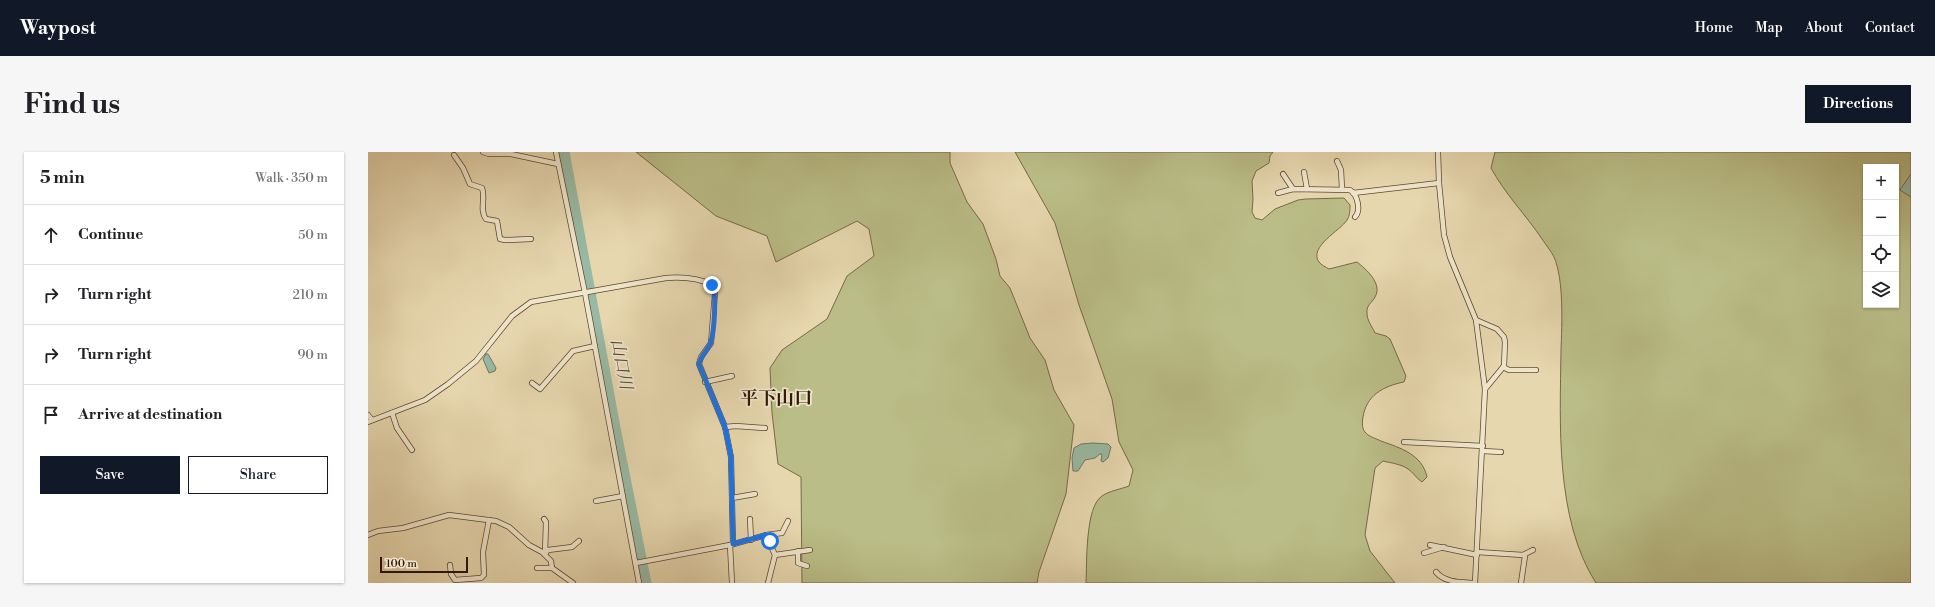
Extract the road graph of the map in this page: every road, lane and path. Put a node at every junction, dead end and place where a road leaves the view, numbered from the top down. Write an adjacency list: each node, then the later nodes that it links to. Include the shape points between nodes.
1 (483, 152): 6 (street, via 511,154)
2 (556, 152): 6 (street)
3 (1438, 152): 9 (street)
4 (454, 156): 16 (street, via 470,184 482,188 483,215 486,219 497,221 500,239)
5 (1337, 161): 12 (street, via 1341,170)
6 (558, 164): 17 (street)
7 (1304, 172): 11 (street)
8 (1283, 174): 10 (street)
9 (1439, 183): 14 (street); 18 (street, via 1444,235 1450,257)
10 (1293, 189): 11 (street); 13 (street)
11 (1307, 189): 12 (street)
12 (1342, 189): 14 (street)
13 (1278, 193)
14 (1354, 193): 15 (street, via 1359,208 1359,213)
15 (1355, 217)
16 (531, 239)
17 (586, 293): 19 (street); 23 (street, via 675,278 712,285 715,293 711,343 699,364); 26 (street, via 531,302 512,316 476,361 448,384 425,400)
18 (1476, 320): 20 (street, via 1496,329 1504,336 1506,350); 25 (street)
19 (595, 346): 24 (street, via 573,351 540,389); 36 (street)
20 (1503, 367): 21 (street, via 1509,370); 25 (street)
21 (1536, 370)
22 (732, 376): 23 (street)
23 (705, 382): 29 (street)
24 (532, 383)
25 (1485, 389): 32 (street)
26 (392, 413): 28 (street); 33 (street, via 397,428)
27 (368, 415): 28 (street)
28 (370, 421)
29 (725, 427): 30 (street); 37 (street, via 731,457)
30 (766, 428)
31 (1404, 442): 32 (street)
32 (1483, 449): 34 (street); 54 (street)
33 (412, 450)
34 (1501, 452)
35 (755, 494): 37 (street)
36 (623, 496): 38 (street); 58 (street)
37 (732, 498): 47 (street)
38 (596, 501)
39 (544, 519): 55 (street)
40 (750, 519): 45 (street)
41 (490, 520): 43 (street, via 448,515); 55 (street, via 509,528 529,545); 59 (street, via 483,552 484,575 481,578 455,580)
42 (788, 521): 44 (street, via 782,533)
43 (368, 535)
44 (766, 535): 45 (street); 56 (street)
45 (751, 540): 47 (street)
46 (579, 541): 55 (street, via 572,547 548,550)
47 (731, 545): 58 (street); 66 (street)
48 (1430, 545): 49 (street)
49 (1444, 547): 53 (street); 54 (street)
50 (810, 550): 52 (street)
51 (1533, 550): 57 (street)
52 (798, 551): 56 (street); 60 (street, via 798,563)
53 (1424, 553)
54 (1477, 553): 57 (street); 68 (street)
55 (545, 554): 62 (street, via 551,561)
56 (775, 555): 67 (street)
57 (1523, 555): 69 (street, via 1525,556)
58 (637, 563): 65 (street)
59 (450, 565)
60 (807, 566)
61 (537, 568): 62 (street)
62 (552, 568): 64 (street)
63 (1436, 572): 68 (street, via 1440,578)
64 (573, 583)
65 (639, 583)
66 (732, 583)
67 (768, 583)
68 (1475, 583)
69 (1521, 583)

